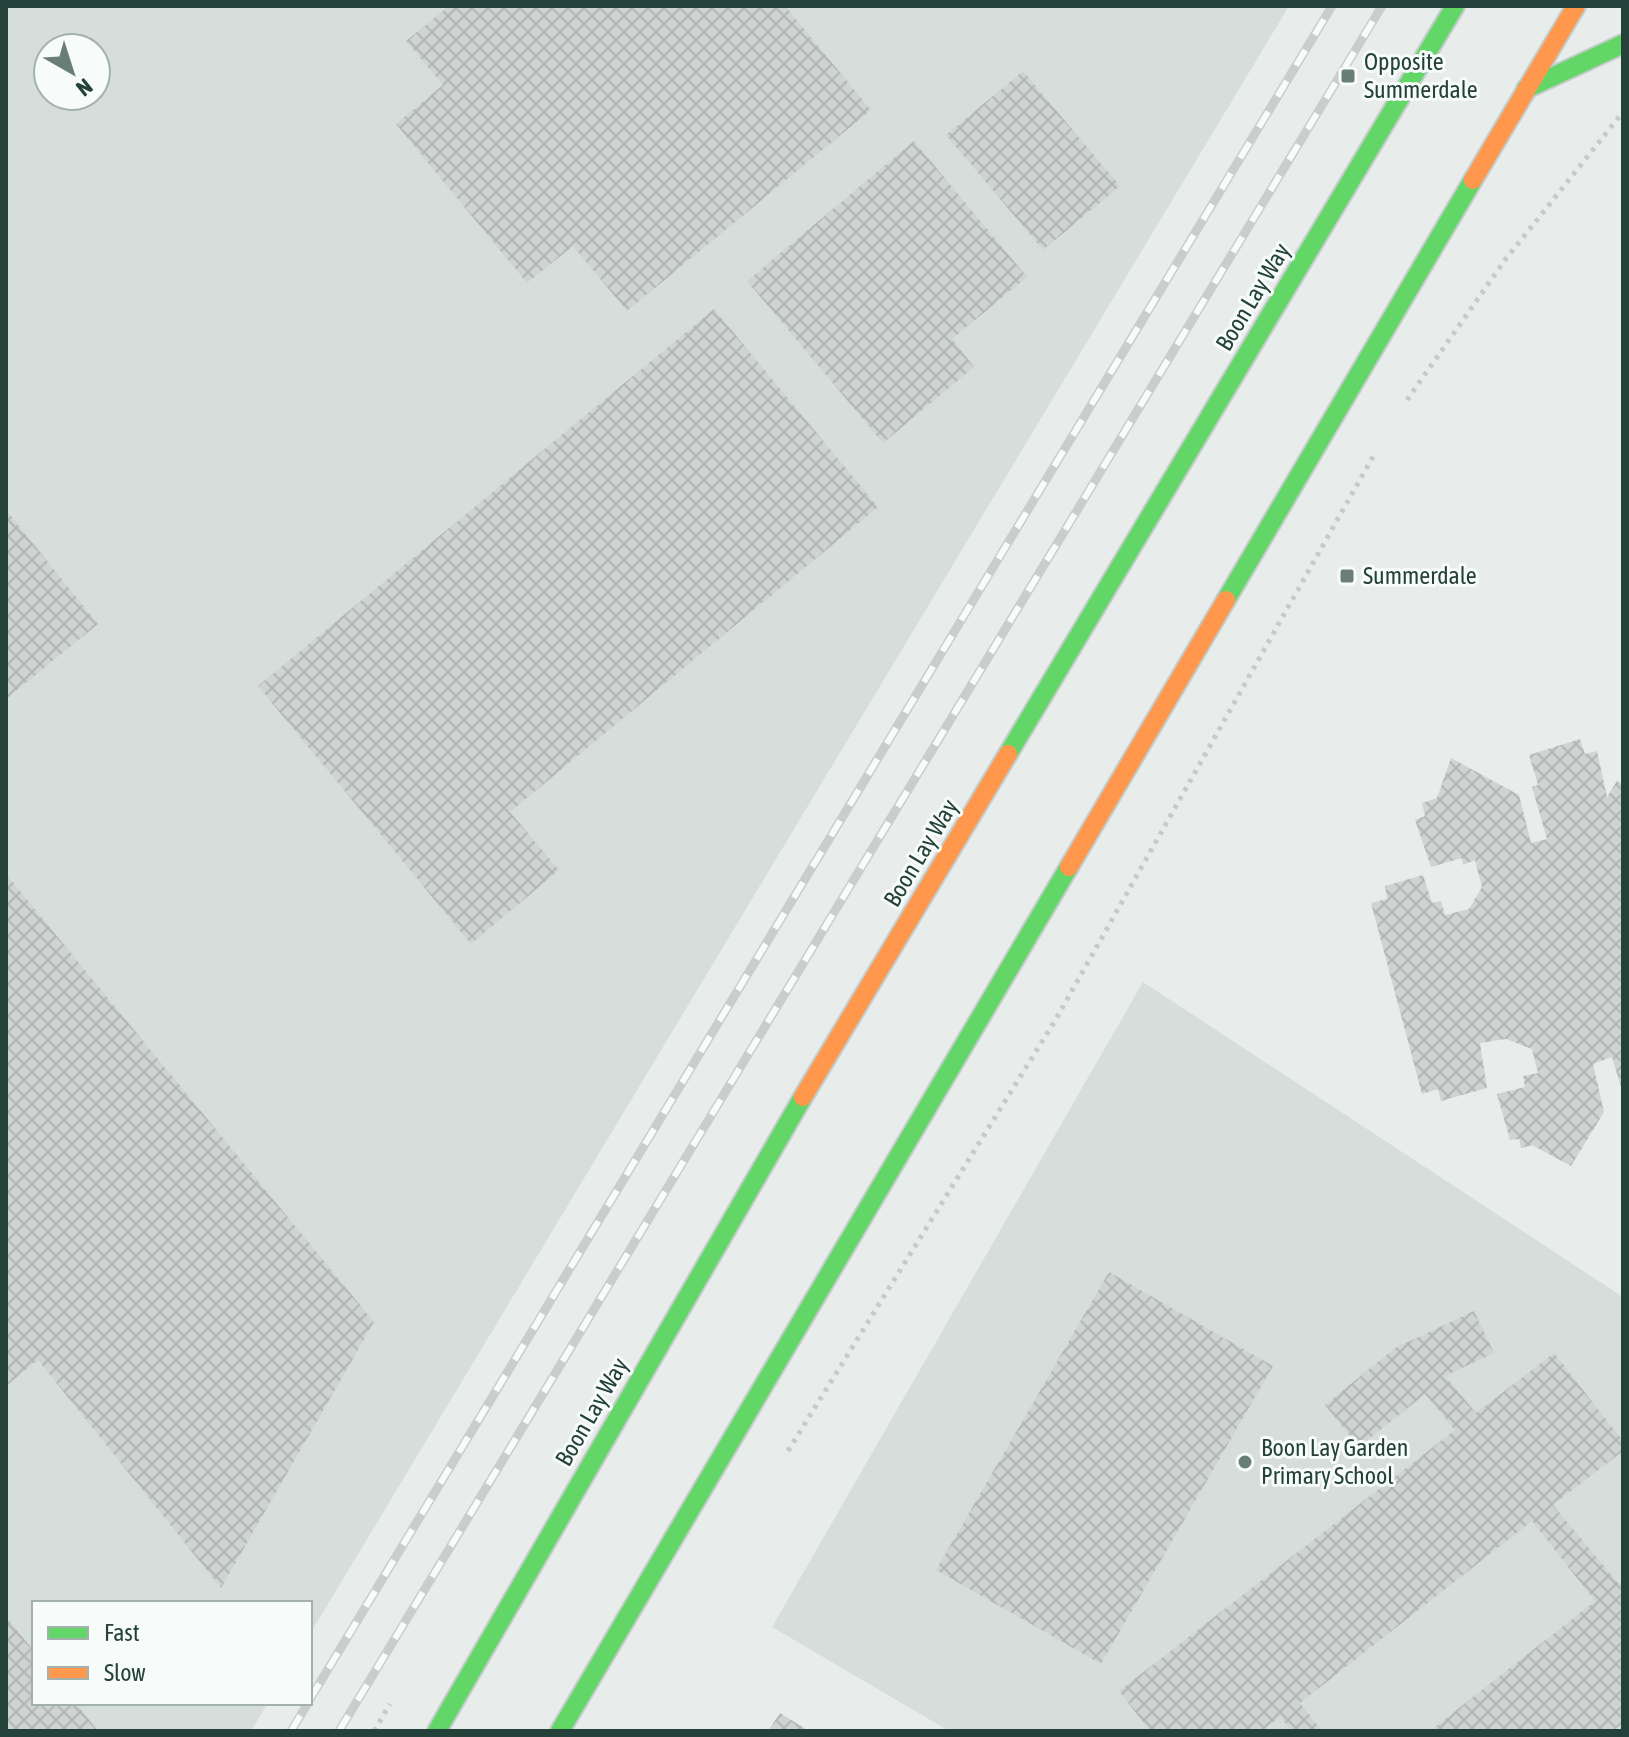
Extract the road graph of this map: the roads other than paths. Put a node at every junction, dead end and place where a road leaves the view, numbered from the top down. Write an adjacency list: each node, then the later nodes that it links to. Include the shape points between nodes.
1 (1455, 6): 5 (main road, Boon Lay Way, via 748,1189)
2 (1576, 6): 4 (main road)
3 (1623, 44): 4 (main road)
4 (1526, 89): 6 (main road)
5 (437, 1731)
6 (560, 1731)

